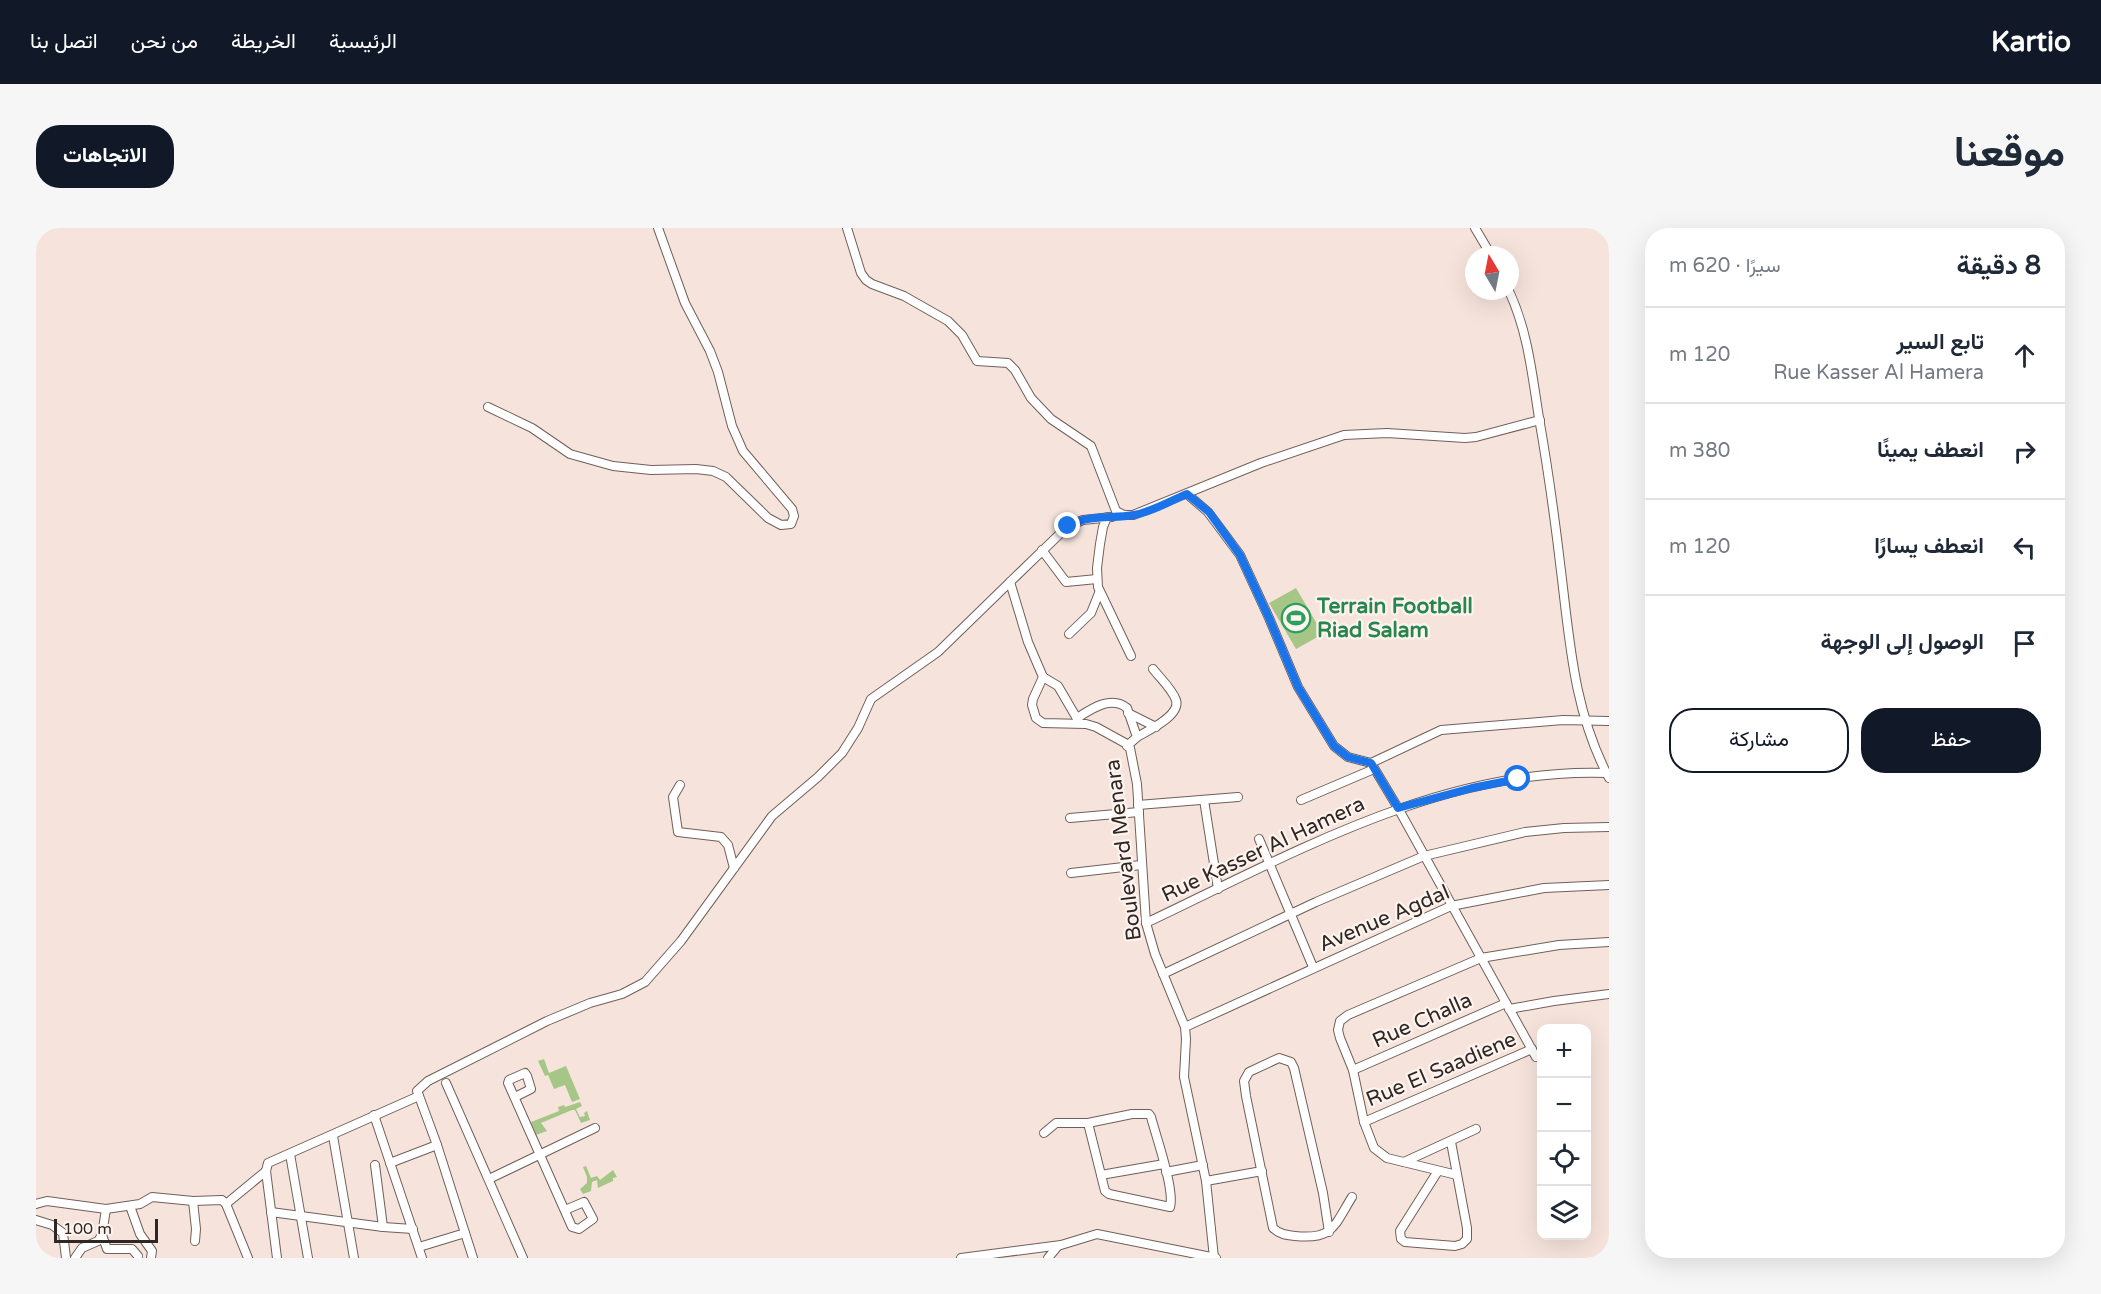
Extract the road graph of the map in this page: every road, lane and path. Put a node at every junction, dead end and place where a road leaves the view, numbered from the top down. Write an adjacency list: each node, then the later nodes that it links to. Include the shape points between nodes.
1 (658, 228): 6 (street, via 685,303 718,372 737,440 792,509 791,524 784,526 768,518 726,477 713,471 613,466 570,454 532,428)
2 (847, 228): 9 (street, via 866,280 948,321 962,335 977,361 1008,363 1031,398 1051,419 1091,446 1116,511)
3 (1475, 228): 4 (street)
4 (1486, 246)
5 (1513, 300): 7 (street, via 1528,348)
6 (488, 407)
7 (1540, 420): 8 (street, via 1465,438 1387,433 1344,435); 20 (street)
8 (1187, 494): 9 (street); 26 (street, via 1209,512 1240,555 1298,687 1334,746 1348,757)
9 (1124, 515): 10 (street)
10 (1107, 517): 11 (street, via 1068,526); 12 (street)
11 (1042, 550): 12 (street, via 1066,582); 13 (street)
12 (1097, 579): 14 (street)
13 (1010, 582): 18 (street); 40 (street, via 924,664 871,699 842,753 772,816)
14 (1099, 593): 15 (street, via 1091,613); 16 (street)
15 (1068, 634)
16 (1131, 656)
17 (1153, 669): 23 (street, via 1176,699 1172,713)
18 (1043, 677): 21 (street, via 1058,686); 21 (street, via 1033,699 1036,718 1052,724)
19 (1128, 713): 21 (street, via 1124,705 1096,706); 23 (street); 24 (street)
20 (1584, 719): 22 (street); 26 (street, via 1441,730); 27 (street)
21 (1078, 721): 25 (street, Boulevard Menara, via 1105,731)
22 (1609, 721)
23 (1156, 727): 24 (street)
24 (1137, 737): 25 (street)
25 (1127, 746): 33 (street, Boulevard Menara, via 1135,765)
26 (1373, 766): 31 (street); 32 (street)
27 (1608, 775): 32 (street, Rue Kasser Al Hamera, via 1518,779)
28 (680, 784): 40 (street, via 673,797 678,832 721,837 728,845)
29 (1238, 797): 30 (street)
30 (1204, 800): 33 (street); 43 (street)
31 (1301, 800)
32 (1398, 808): 37 (street); 38 (street, Rue Kasser Al Hamera)
33 (1139, 809): 34 (street); 39 (street, Boulevard Menara)
34 (1070, 818)
35 (1609, 827): 37 (street, via 1525,832)
36 (1259, 839): 38 (street)
37 (1424, 856): 44 (street); 45 (street)
38 (1270, 864): 43 (street, Rue Kasser Al Hamera); 45 (street)
39 (1141, 865): 41 (street); 46 (street, Boulevard Menara)
40 (734, 868): 56 (street, via 681,941 645,982 557,1016 466,1060 421,1086)
41 (1071, 873)
42 (1609, 885): 44 (street, Avenue Agdal, via 1544,888)
43 (1218, 889): 46 (street, Rue Kasser Al Hamera)
44 (1451, 906): 48 (street); 49 (street, Avenue Agdal)
45 (1290, 914): 49 (street); 50 (street)
46 (1146, 923): 50 (street, Boulevard Menara)
47 (1609, 942): 48 (street, via 1559,945)
48 (1481, 958): 52 (street); 54 (street, via 1342,1018 1340,1038)
49 (1313, 967): 53 (street, Avenue Agdal)
50 (1163, 974): 53 (street, Boulevard Menara)
51 (1609, 994): 52 (street, Rue Challa)
52 (1508, 1006): 54 (street, Rue Challa); 59 (street, Rue El Saadiene, via 1534,1053)
53 (1185, 1027): 72 (street, Boulevard Menara, via 1185,1084)
54 (1353, 1070): 59 (street)
55 (446, 1083): 79 (street)
56 (419, 1096): 58 (street); 66 (street)
57 (515, 1097): 68 (street)
58 (374, 1114): 64 (street); 70 (street)
59 (1364, 1122): 69 (street, via 1379,1154)
60 (1088, 1123): 63 (street, via 1056,1123); 73 (street, via 1149,1114); 77 (street)
61 (595, 1128): 68 (street)
62 (1476, 1129): 65 (street)
63 (1044, 1133)
64 (333, 1136): 67 (street); 91 (street)
65 (1451, 1142): 69 (street); 78 (street)
66 (437, 1145): 70 (street); 95 (street)
67 (290, 1154): 74 (street, via 268,1163); 89 (street)
68 (539, 1155): 79 (street); 87 (street)
69 (1404, 1162): 76 (street)
70 (390, 1163): 93 (street)
71 (375, 1165): 92 (street)
72 (1203, 1165): 73 (street); 80 (street, Boulevard Menara)
73 (1165, 1168): 77 (street); 77 (street, via 1171,1201 1167,1208 1109,1194)
74 (266, 1171): 84 (street); 88 (street)
75 (1262, 1171): 80 (street); 94 (street, via 1275,1230 1302,1237); 94 (street, via 1244,1081 1249,1072 1283,1058 1294,1068)
76 (1438, 1171): 78 (street); 78 (street, via 1400,1232 1405,1242 1455,1246 1467,1239)
77 (1101, 1174)
78 (1456, 1175)
79 (489, 1179): 110 (street)
80 (1206, 1181): 113 (street, Boulevard Menara)
81 (1352, 1197): 94 (street)
82 (193, 1201): 84 (street, via 219,1200); 85 (street, via 152,1197); 97 (street)
83 (36, 1204): 86 (street)
84 (226, 1204): 104 (street)
85 (130, 1206): 86 (street); 103 (street, via 140,1234 152,1251)
86 (106, 1209): 96 (street)
87 (565, 1210)
88 (271, 1212): 89 (street); 105 (street)
89 (300, 1215): 91 (street); 106 (street)
90 (36, 1220): 101 (street, via 63,1233)
91 (348, 1222): 92 (street); 107 (street)
92 (383, 1227): 93 (street)
93 (413, 1229): 99 (street)
94 (1329, 1232)
95 (465, 1233): 99 (street); 109 (street)
96 (102, 1235): 100 (street, via 107,1249 132,1249); 102 (street, via 82,1248)
97 (195, 1241)
98 (1058, 1246): 111 (street); 112 (street); 113 (street, via 1089,1235 1106,1234)
99 (419, 1247): 108 (street)
100 (138, 1256)
101 (66, 1258)
102 (75, 1258)
103 (151, 1258)
104 (248, 1258)
105 (277, 1258)
106 (308, 1258)
107 (354, 1258)
108 (422, 1258)
109 (473, 1258)
110 (523, 1258)
111 (961, 1258)
112 (1048, 1258)
113 (1215, 1258)

